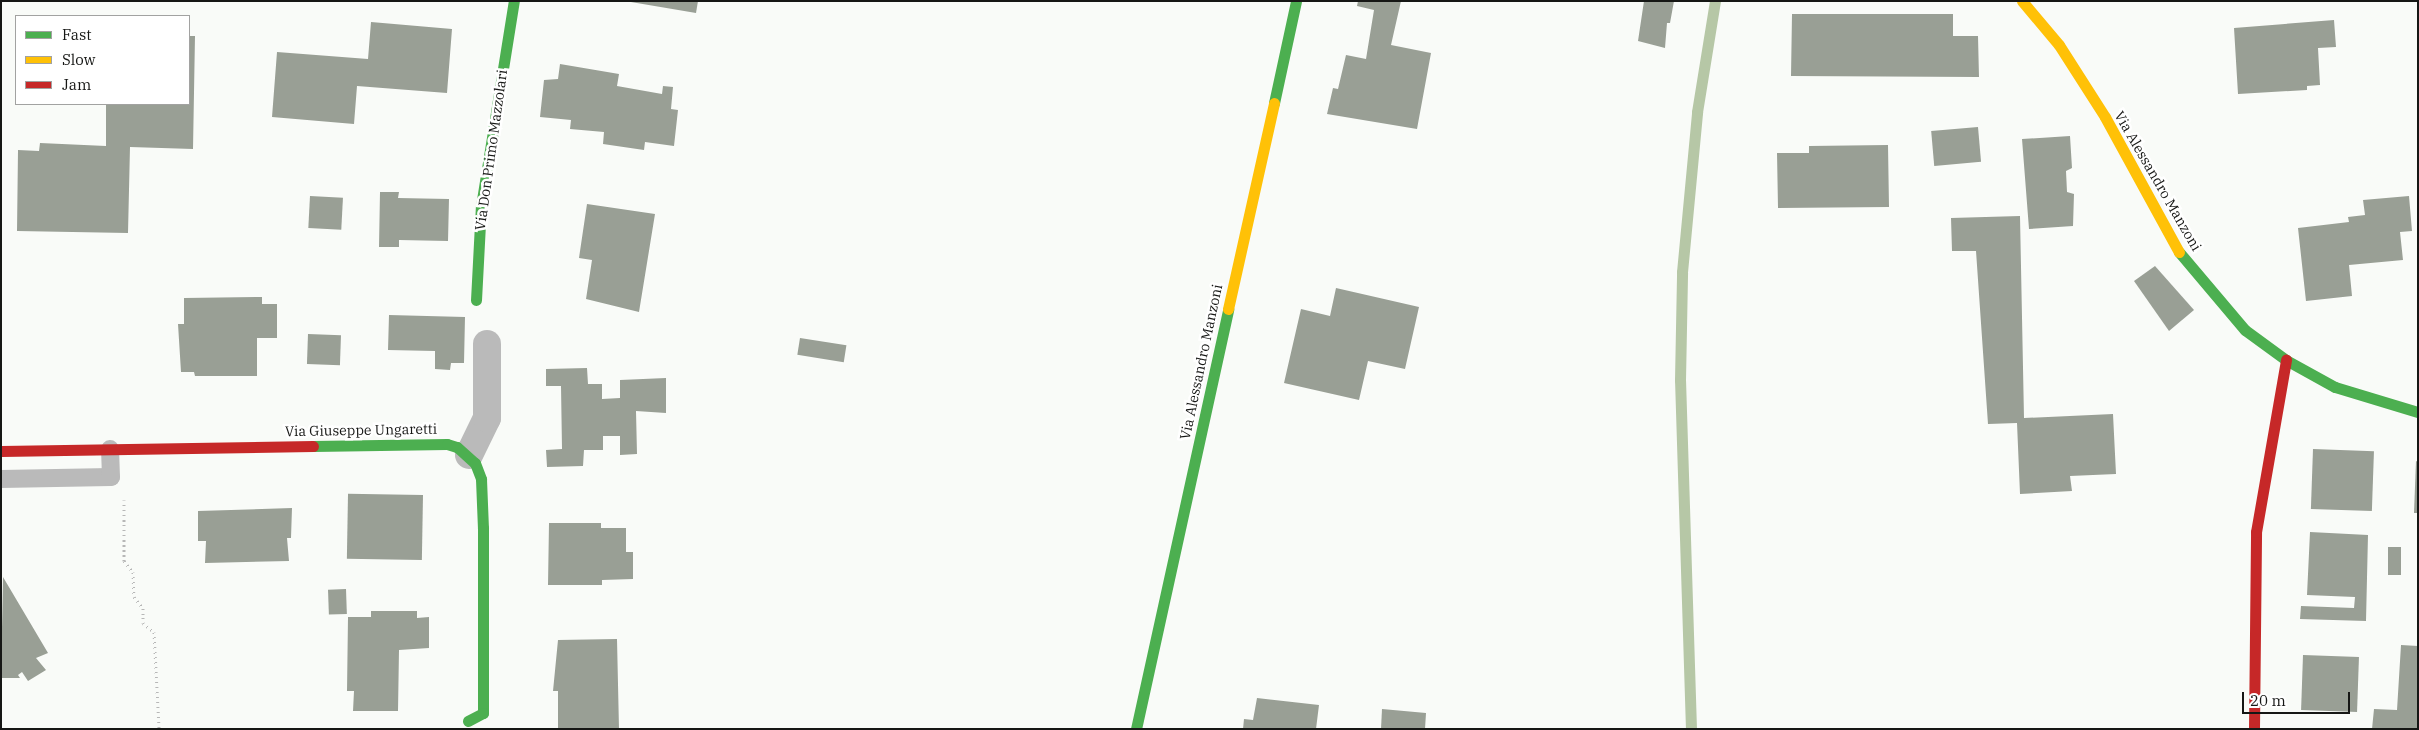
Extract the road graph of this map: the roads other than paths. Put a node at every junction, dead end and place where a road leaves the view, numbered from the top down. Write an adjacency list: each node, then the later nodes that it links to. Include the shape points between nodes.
1 (514, 1): 4 (street, Via Don Primo Mazzolari, via 481,206)
2 (1296, 1): 13 (street, Via Alessandro Manzoni)
3 (2022, 1): 6 (street, Via Alessandro Manzoni, via 2059,45 2100,109 2182,257 2244,330)
4 (476, 300)
5 (486, 344): 10 (street, via 487,418)
6 (2286, 360): 7 (street, Via Alessandro Manzoni, via 2335,387); 14 (street, via 2256,532)
7 (2418, 412)
8 (117, 449): 9 (street, Via Giuseppe Ungaretti); 10 (street, Via Giuseppe Ungaretti, via 447,444); 11 (lane, via 111,477)
9 (1, 451)
10 (469, 455): 12 (street, via 481,479 483,713)
11 (1, 479)
12 (468, 721)
13 (1136, 729)
14 (2254, 729)

